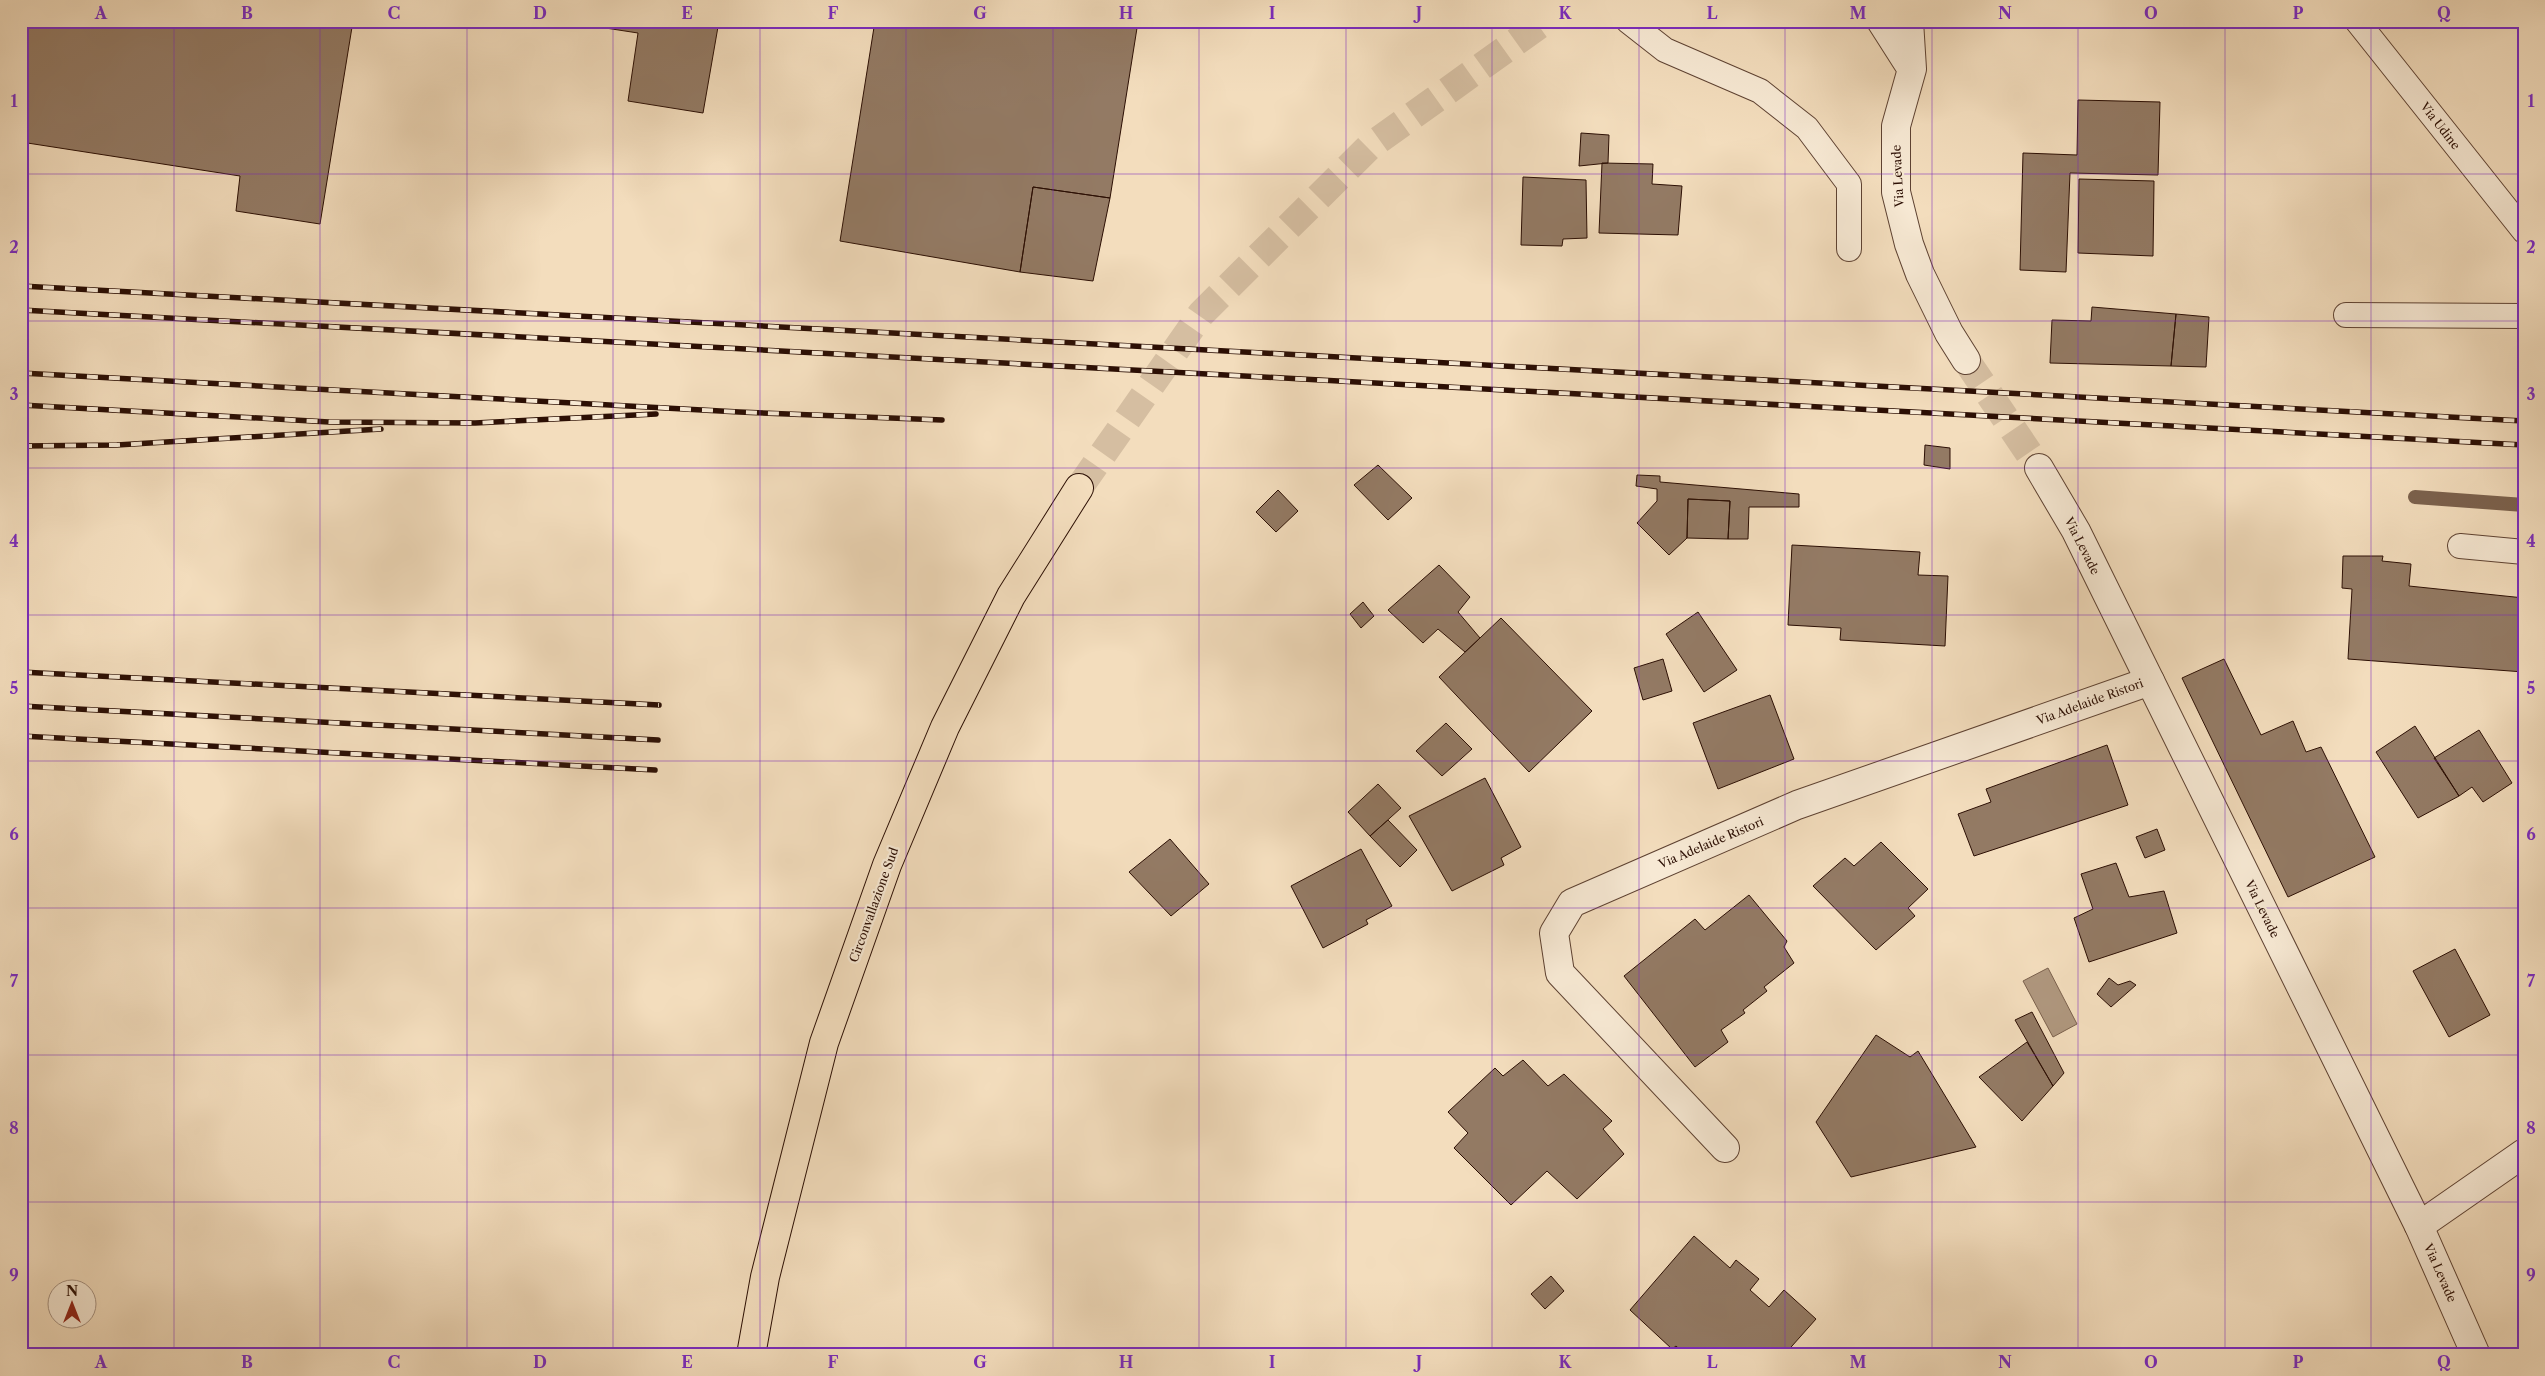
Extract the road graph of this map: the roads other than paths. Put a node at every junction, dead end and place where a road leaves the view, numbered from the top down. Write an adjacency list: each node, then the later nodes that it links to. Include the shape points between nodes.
1 (1628, 21): 7 (lane, via 1664,50 1760,92 1807,128 1849,184)
2 (1880, 21): 5 (street)
3 (1909, 21): 5 (street, Via Levade)
4 (2357, 21): 6 (lane, Via Udine)
5 (1912, 69): 10 (street, Via Levade, via 1896,126 1896,192 1926,288)
6 (2524, 231)
7 (1849, 249)
8 (2346, 315): 9 (lane)
9 (2524, 316)
10 (1966, 360)
11 (2039, 468): 15 (street, Via Levade, via 2076,531)
12 (1079, 488): 19 (main road, Circonvallazione Sud, via 1011,596 945,727 887,865 824,1043 765,1278)
13 (2460, 546): 14 (lane)
14 (2524, 552)
15 (2150, 681): 16 (street, Via Adelaide Ristori, via 1797,805 1572,903 1554,933 1560,973); 18 (street, Via Levade)
16 (1725, 1148)
17 (2524, 1154): 18 (street)
18 (2419, 1226): 20 (street, Via Levade)
19 (751, 1355)
20 (2476, 1355)

